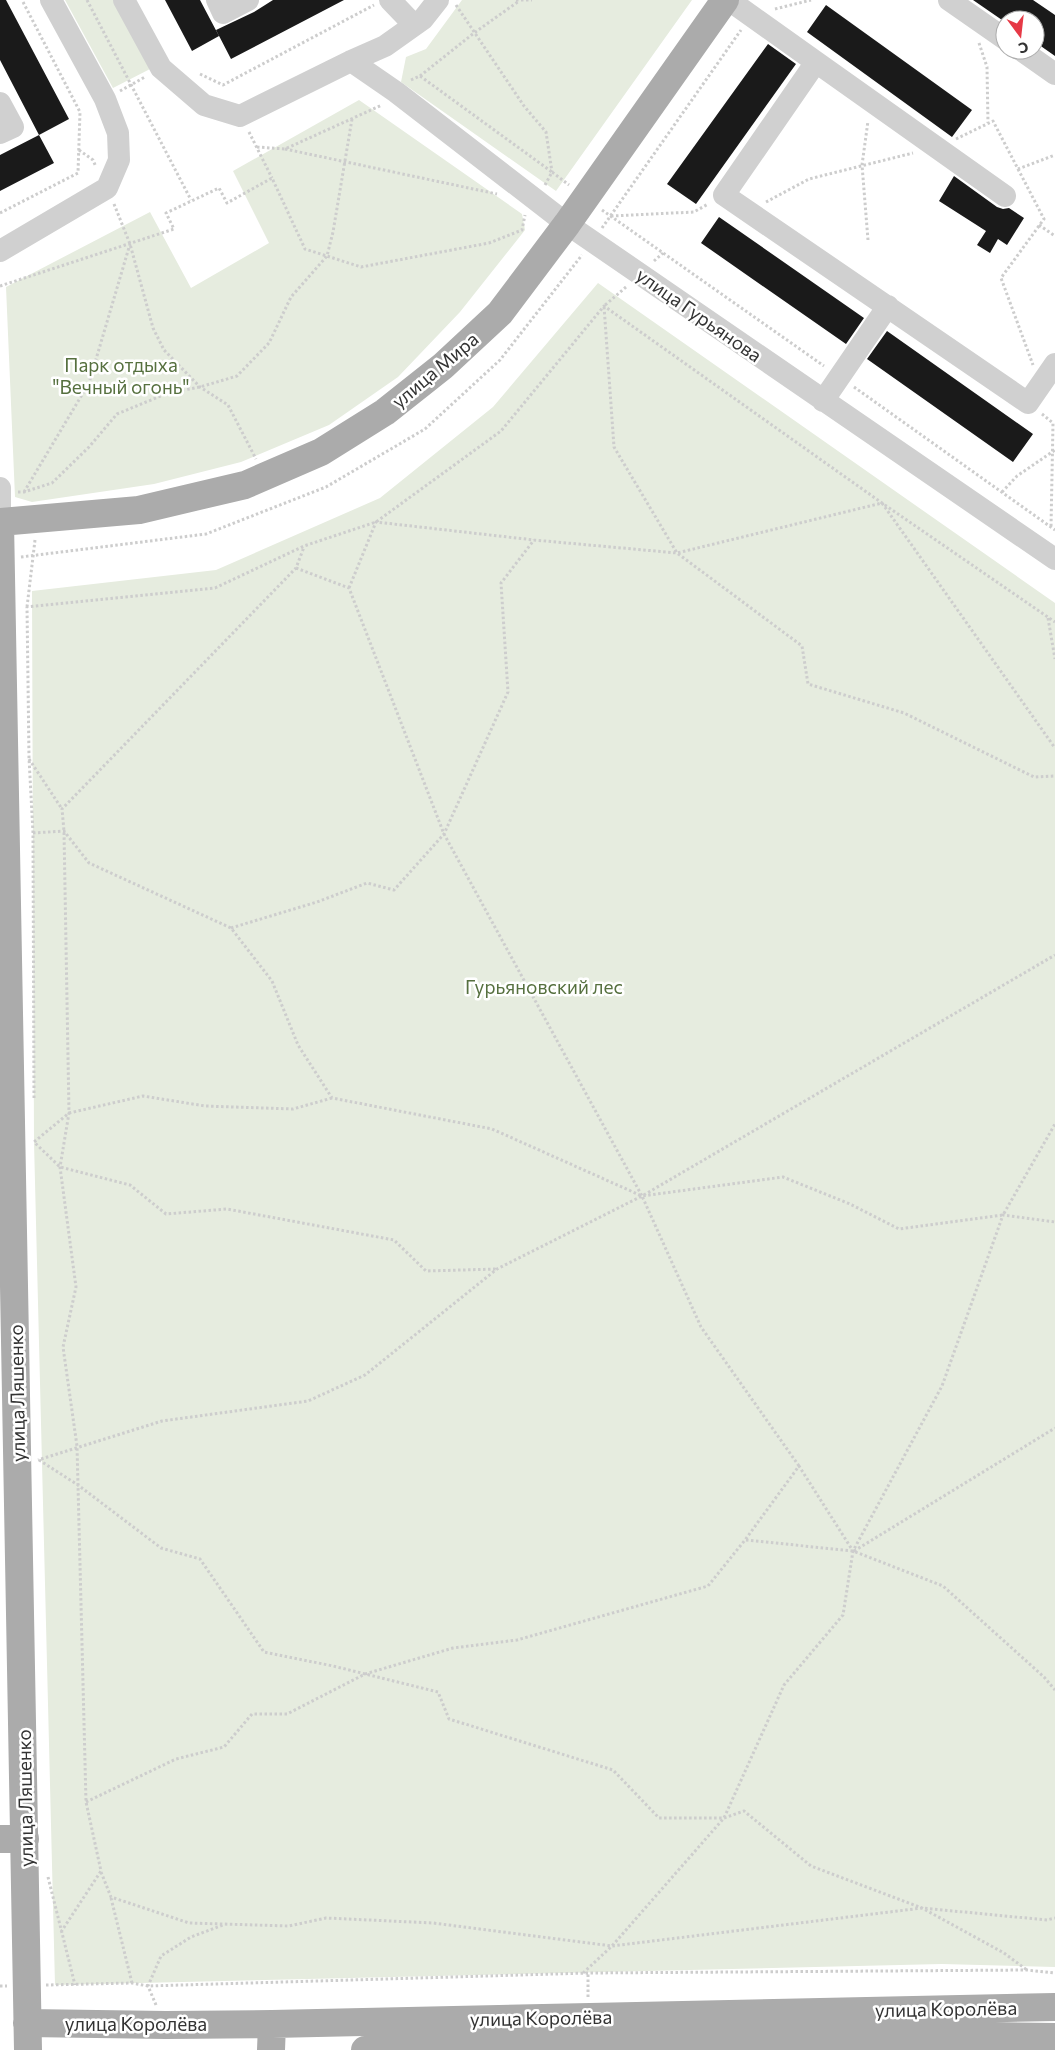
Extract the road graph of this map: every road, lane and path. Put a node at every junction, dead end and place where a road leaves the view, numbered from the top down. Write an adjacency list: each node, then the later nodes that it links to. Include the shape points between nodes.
1 (22, 0): 32 (path)
2 (51, 0): 29 (street)
3 (87, 0): 27 (path)
4 (124, 0): 23 (street)
5 (217, 0): 6 (street, via 223,13)
6 (248, 0)
7 (517, 0): 8 (path); 19 (path)
8 (532, 0)
9 (725, 0): 47 (main road, улица Мира)
10 (729, 0): 15 (street)
11 (811, 0): 15 (path)
12 (949, 0): 16 (street)
13 (446, 1): 17 (street); 19 (path)
14 (382, 2): 17 (street); 24 (path, via 223,85)
15 (752, 16): 22 (street)
16 (982, 23): 18 (street); 34 (path, via 978,45 987,67)
17 (414, 25): 21 (street, via 385,46)
18 (995, 32)
19 (474, 33): 26 (path); 43 (path, via 546,132)
20 (1035, 60): 25 (street)
21 (351, 61): 23 (street, via 240,116 204,105); 28 (street, улица Гурьянова)
22 (816, 62): 30 (street); 44 (street)
23 (161, 68): 27 (path)
24 (199, 74)
25 (1055, 74)
26 (420, 76): 28 (path); 43 (path)
27 (132, 85): 29 (path); 48 (path)
28 (396, 92): 33 (path, via 378,108); 49 (street, улица Гурьянова)
29 (105, 99): 32 (path); 57 (street, via 118,132 119,160 108,188)
30 (871, 101): 38 (street); 41 (path)
31 (0, 103): 35 (street, via 13,127)
32 (80, 112): 51 (path, via 78,173)
33 (352, 119): 37 (path); 40 (path)
34 (988, 123): 38 (path); 42 (path, via 994,121)
35 (0, 133)
36 (257, 147): 37 (path)
37 (285, 149): 40 (path)
38 (939, 149): 41 (path); 46 (street)
39 (1055, 155): 42 (path)
40 (344, 162): 45 (path); 59 (path)
41 (862, 165): 50 (path, via 809,179); 55 (path)
42 (1018, 168): 53 (path, via 1044,218)
43 (552, 172): 47 (path); 49 (path)
44 (724, 195): 47 (path, via 694,212 611,216); 50 (street)
45 (503, 196)
46 (1005, 196)
47 (585, 197): 52 (main road, улица Мира)
48 (191, 200): 56 (path, via 166,213 174,229); 59 (path, via 219,188 227,203 272,178 305,250)
49 (536, 201): 52 (street, улица Гурьянова); 59 (path, via 527,209 522,230 489,243 361,266)
50 (748, 212): 63 (street)
51 (0, 213)
52 (567, 224): 60 (street, улица Гурьянова); 75 (main road, улица Мира, via 500,313 443,366 385,412 321,452 246,485 139,510)
53 (1039, 226): 54 (path); 65 (path, via 1001,278)
54 (1055, 236)
55 (868, 240)
56 (130, 244): 61 (path); 66 (path, via 153,328 164,350); 66 (path, via 89,383 24,492 52,483 89,448 116,414 168,393)
57 (0, 252)
58 (663, 253): 60 (path)
59 (327, 256): 66 (path, via 290,297 270,343 236,376)
60 (640, 274): 62 (path); 67 (street, улица Гурьянова)
61 (0, 286)
62 (604, 306): 74 (path); 76 (path, via 501,431); 80 (path, via 614,447)
63 (888, 306): 67 (street); 68 (street)
64 (1055, 364): 65 (street)
65 (1041, 384): 68 (street)
66 (200, 387): 70 (path, via 228,405)
67 (823, 401): 82 (street, улица Гурьянова)
68 (1028, 403): 69 (path, via 1053,423)
69 (1054, 451): 73 (path, via 1017,476); 77 (path)
70 (257, 461)
71 (0, 488): 72 (street, улица Ляшенко)
72 (0, 492): 75 (street, улица Ляшенко)
73 (1002, 492)
74 (882, 503): 80 (path); 86 (path); 89 (path)
75 (0, 522): 93 (main road, улица Ляшенко)
76 (376, 522): 78 (path); 79 (path); 84 (path)
77 (1051, 528)
78 (534, 540): 80 (path); 96 (path, via 501,583 508,692)
79 (304, 546): 83 (path); 85 (path, via 216,588)
80 (678, 553): 91 (path, via 802,646 808,684 904,714 1034,777)
81 (34, 557): 85 (path)
82 (1055, 559)
83 (296, 568): 84 (path); 92 (path)
84 (349, 588): 96 (path)
85 (27, 607): 90 (path)
86 (1048, 618): 87 (path); 88 (path)
87 (1055, 622)
88 (1055, 659)
89 (1055, 748)
90 (29, 758): 92 (path); 95 (path)
91 (1055, 776)
92 (62, 809): 94 (path)
93 (3, 823): 103 (main road, улица Ляшенко)
94 (64, 832): 95 (path); 97 (path, via 89,863); 101 (path)
95 (33, 833): 100 (path)
96 (444, 834): 97 (path, via 394,890 367,883); 106 (path)
97 (231, 928): 99 (path, via 272,981 298,1045)
98 (1055, 955): 106 (path)
99 (332, 1098): 101 (path, via 293,1109 205,1106 143,1096); 106 (path, via 492,1129)
100 (34, 1102)
101 (69, 1113): 103 (path); 105 (path)
102 (1055, 1124): 107 (path)
103 (20, 1137): 104 (path); 105 (path); 111 (main road, улица Ляшенко)
104 (34, 1152)
105 (60, 1167): 109 (path, via 130,1185 166,1214 227,1209 394,1240 426,1271); 112 (path, via 76,1287 63,1347)
106 (642, 1196): 107 (path, via 783,1177 850,1204 899,1229); 109 (path); 114 (path, via 701,1327)
107 (1002, 1215): 108 (path); 118 (path, via 942,1386)
108 (1055, 1222)
109 (497, 1269): 112 (path, via 365,1375 308,1401 162,1421)
110 (1055, 1428): 118 (path)
111 (19, 1442): 113 (path); 123 (main road, улица Ляшенко)
112 (77, 1446): 113 (path); 116 (path)
113 (38, 1460): 115 (path); 116 (path)
114 (799, 1466): 117 (path); 118 (path)
115 (39, 1469)
116 (78, 1485): 119 (path, via 161,1548 200,1559 264,1652); 121 (path)
117 (746, 1540): 118 (path); 119 (path, via 708,1586 517,1640 453,1648)
118 (853, 1551): 120 (path, via 943,1586); 122 (path, via 843,1615 784,1685)
119 (364, 1674): 121 (path, via 287,1714 252,1714 224,1748 176,1759); 122 (path, via 438,1692 449,1719 613,1770 660,1818)
120 (1055, 1690)
121 (86, 1802): 125 (path)
122 (724, 1818): 127 (path, via 744,1811 811,1866); 131 (path)
123 (12, 1839): 138 (main road, улица Ляшенко)
124 (46, 1870): 130 (path)
125 (101, 1871): 126 (path); 130 (path)
126 (111, 1898): 129 (path, via 189,1923); 135 (path)
127 (922, 1908): 128 (path, via 1047,1920); 131 (path); 132 (path, via 1004,1953)
128 (1055, 1918)
129 (226, 1924): 131 (path, via 289,1926 326,1918 434,1924); 136 (path, via 191,1937 161,1956)
130 (61, 1932): 135 (path, via 75,1985)
131 (612, 1946): 134 (path)
132 (1026, 1970): 133 (path); 134 (path)
133 (1055, 1973)
134 (583, 1974): 136 (path)
135 (132, 1983): 136 (path)
136 (148, 1986)
137 (1055, 2007): 139 (main road, улица Королёва)
138 (27, 2023): 139 (main road, улица Королёва, via 166,2025); 144 (main road, улица Ляшенко)
139 (271, 2037)
140 (1055, 2037): 141 (main road, улица Королёва)
141 (986, 2043): 142 (main road, улица Королёва)
142 (956, 2044): 143 (main road, улица Королёва)
143 (559, 2047): 145 (main road, улица Королёва)
144 (28, 2050)
145 (380, 2050)

